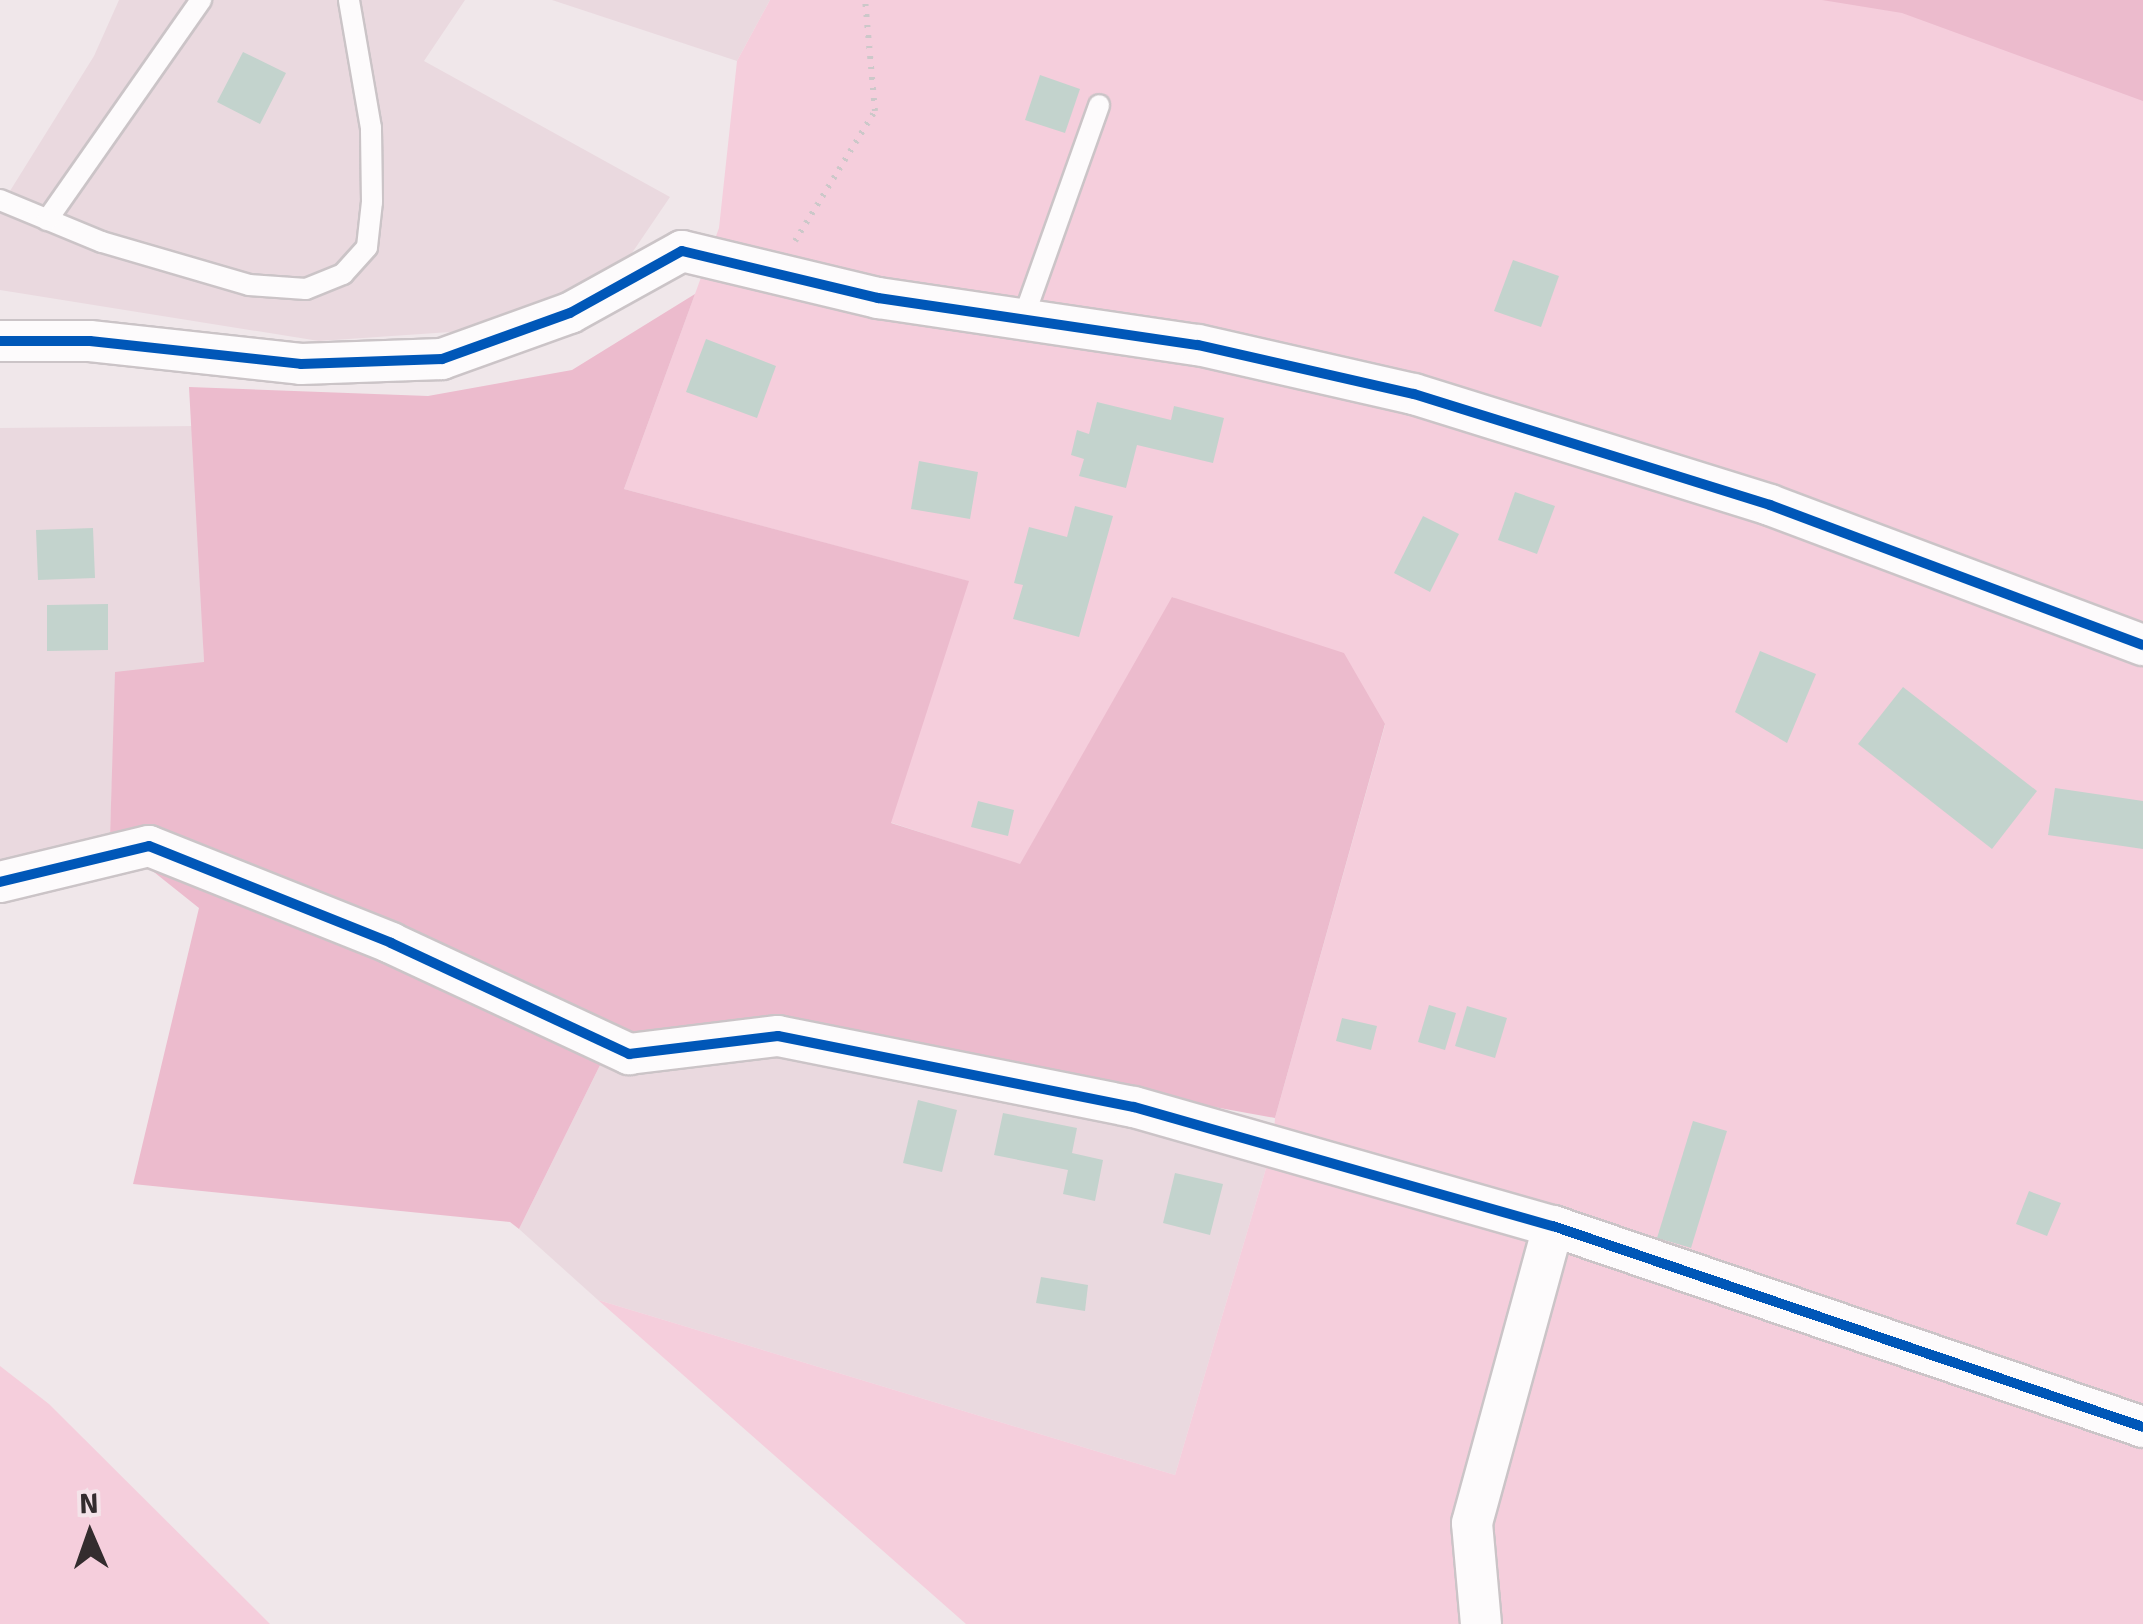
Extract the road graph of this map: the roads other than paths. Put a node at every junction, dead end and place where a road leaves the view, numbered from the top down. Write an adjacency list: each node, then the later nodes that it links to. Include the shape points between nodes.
1 (200, 0): 5 (lane)
2 (349, 0): 5 (lane, via 371,128 372,202 367,247 342,274 306,289 249,285)
3 (1099, 105): 6 (lane)
4 (0, 200): 5 (lane)
5 (47, 220)
6 (1023, 319): 7 (street, via 878,298 682,251 570,313 442,359 302,364 90,341); 8 (street, via 1198,345 1414,394 1770,506)
7 (0, 341)
8 (2143, 645)
9 (0, 882): 10 (street, via 149,846 391,943 628,1054 778,1036 1134,1106)
10 (1554, 1226): 11 (street); 12 (street, via 1472,1524)
11 (2143, 1427)
12 (1481, 1624)

